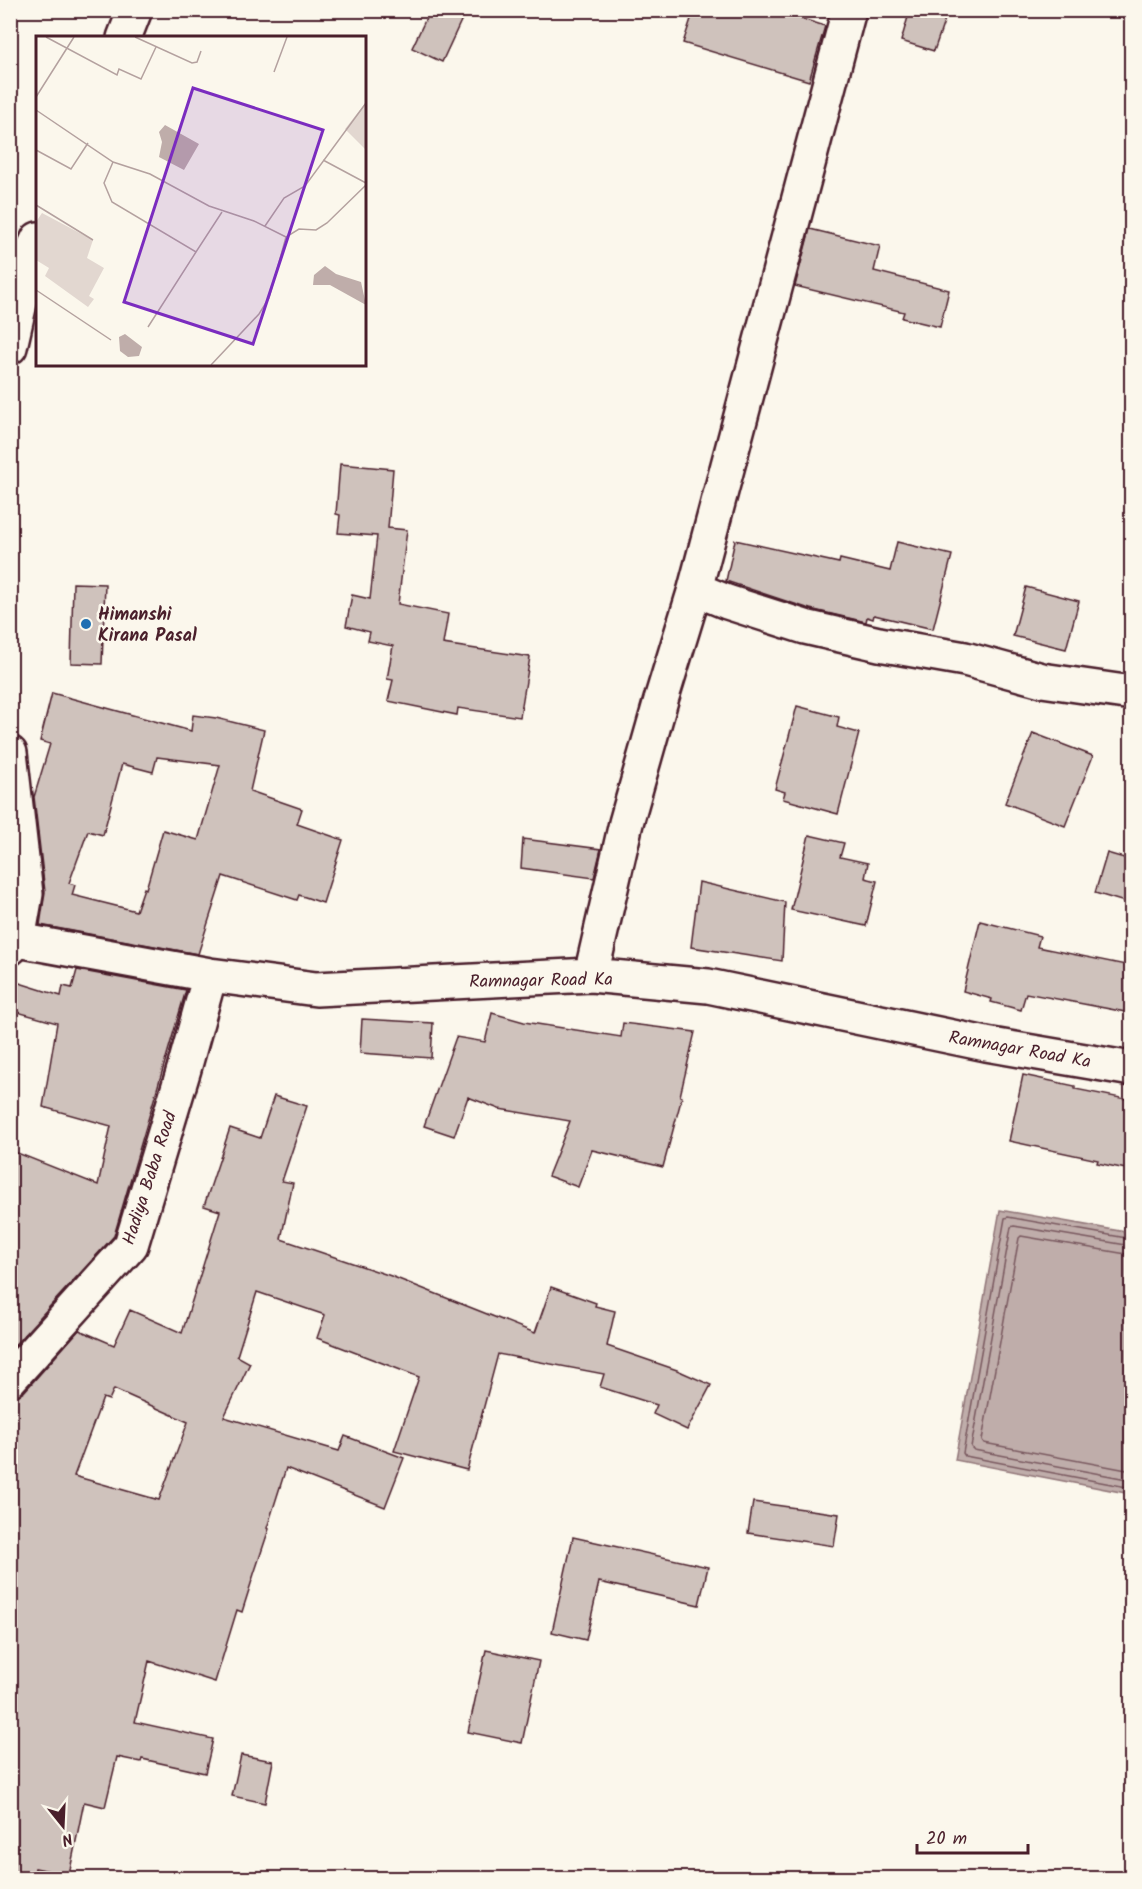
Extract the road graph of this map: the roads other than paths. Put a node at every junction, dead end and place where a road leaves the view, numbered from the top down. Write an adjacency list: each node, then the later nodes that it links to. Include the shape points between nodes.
1 (135, 10): 3 (street)
2 (849, 10): 6 (street)
3 (125, 36)
4 (36, 243): 5 (street)
5 (10, 347)
6 (695, 590): 7 (street, via 805,627 965,659 1042,680); 11 (street, via 626,823)
7 (1131, 693)
8 (10, 753): 9 (street, via 26,894)
9 (14, 944): 10 (street, Ramnagar Road Ka)
10 (210, 975): 11 (street, Ramnagar Road Ka, via 316,989); 13 (street, Hadiya Baba Road, via 131,1245)
11 (591, 975): 12 (street, Ramnagar Road Ka, via 708,986 986,1044)
12 (1131, 1069)
13 (10, 1379)

